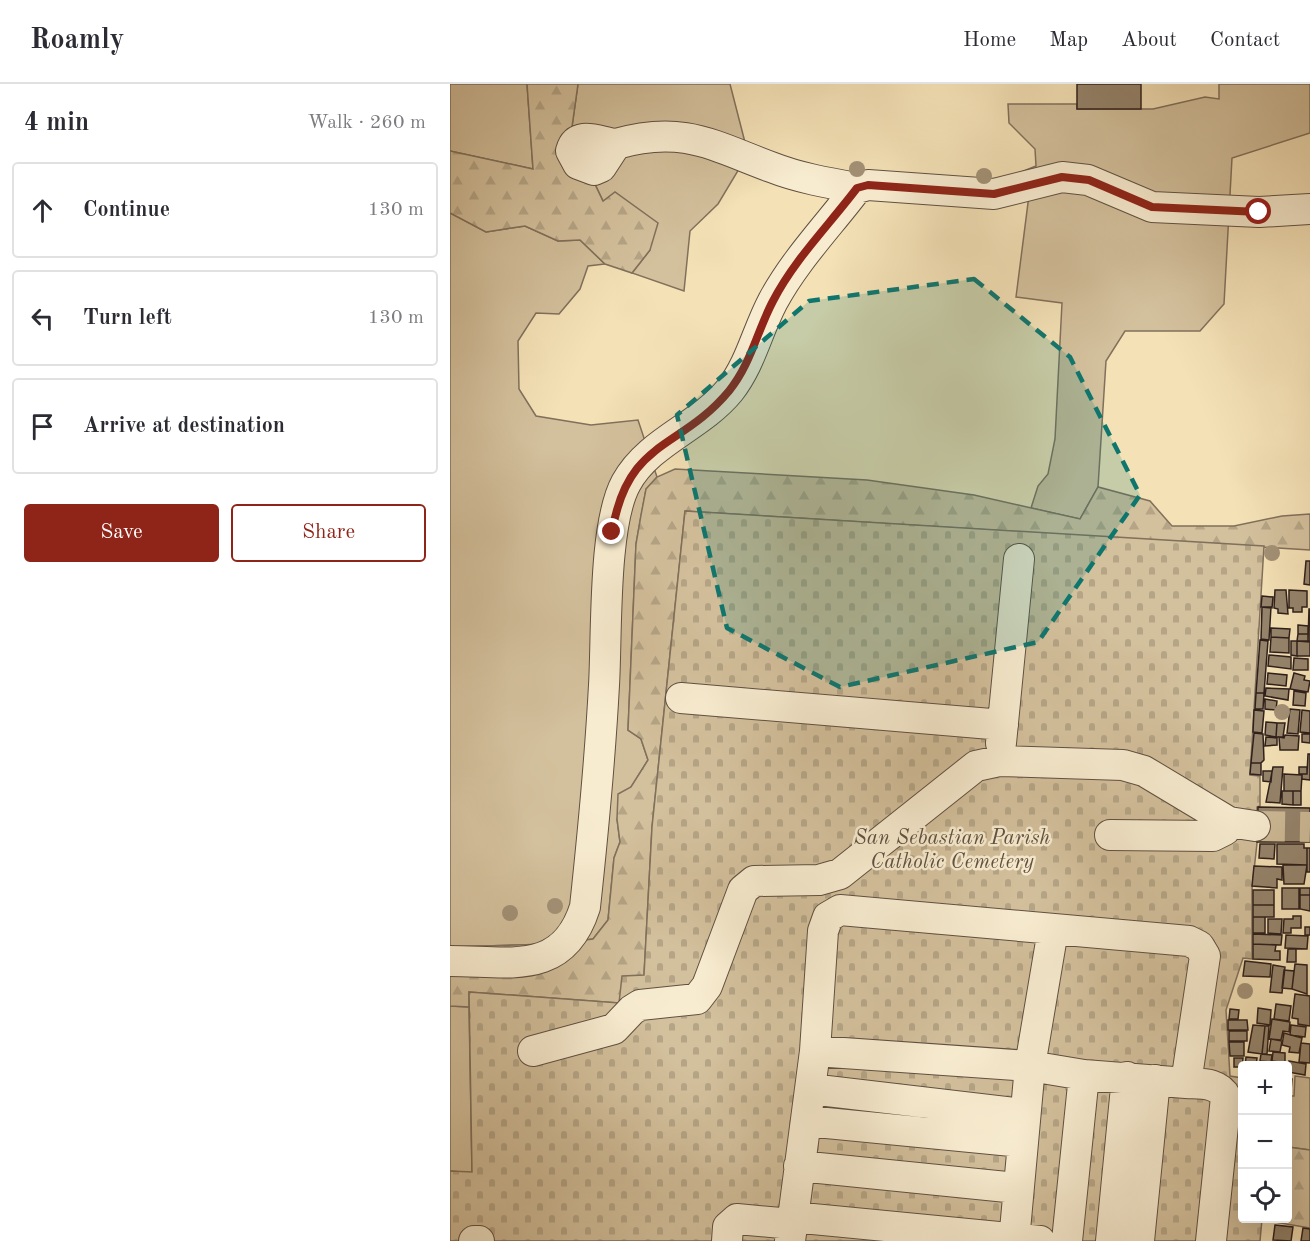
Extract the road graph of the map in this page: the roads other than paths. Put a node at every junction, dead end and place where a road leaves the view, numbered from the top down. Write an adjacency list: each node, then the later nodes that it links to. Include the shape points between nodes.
1 (616, 144): 2 (lane, via 683,136 725,147 798,176)
2 (857, 188): 3 (lane, via 868,185 994,194 1062,177 1089,180 1152,207 1259,212); 10 (lane, via 788,276 772,303 757,343 729,391 705,416 659,445 625,484 612,532 596,807 585,907 580,921 557,953 537,961)
3 (1310, 209)
4 (1019, 559): 6 (lane)
5 (681, 698): 6 (lane)
6 (1003, 725): 7 (lane)
7 (999, 761): 8 (lane, via 1123,765 1144,771 1242,824 1213,836); 11 (lane, via 976,766 840,874 819,880 754,881 743,890 707,986 697,999 640,1005 614,1029)
8 (1110, 835)
9 (1053, 930): 12 (lane, via 840,910 828,917 823,931); 13 (lane); 16 (lane, via 1189,941 1199,946 1205,956)
10 (450, 961)
11 (532, 1051)
12 (815, 1051): 13 (lane); 17 (lane)
13 (1030, 1066): 14 (lane); 19 (lane)
14 (1084, 1076): 15 (lane); 25 (lane)
15 (1141, 1078): 16 (lane); 26 (lane); 27 (lane)
16 (1186, 1083): 28 (lane, via 1214,1086 1226,1096)
17 (810, 1089): 18 (lane); 19 (lane)
18 (806, 1120): 19 (lane); 20 (lane)
19 (1023, 1128): 21 (lane)
20 (800, 1166): 21 (lane); 22 (lane)
21 (1017, 1188): 23 (lane)
22 (792, 1227): 23 (lane); 24 (lane, via 737,1219 728,1227)
23 (1023, 1240)
24 (727, 1241)
25 (1067, 1241)
26 (1112, 1241)
27 (1139, 1241)
28 (1211, 1241)

